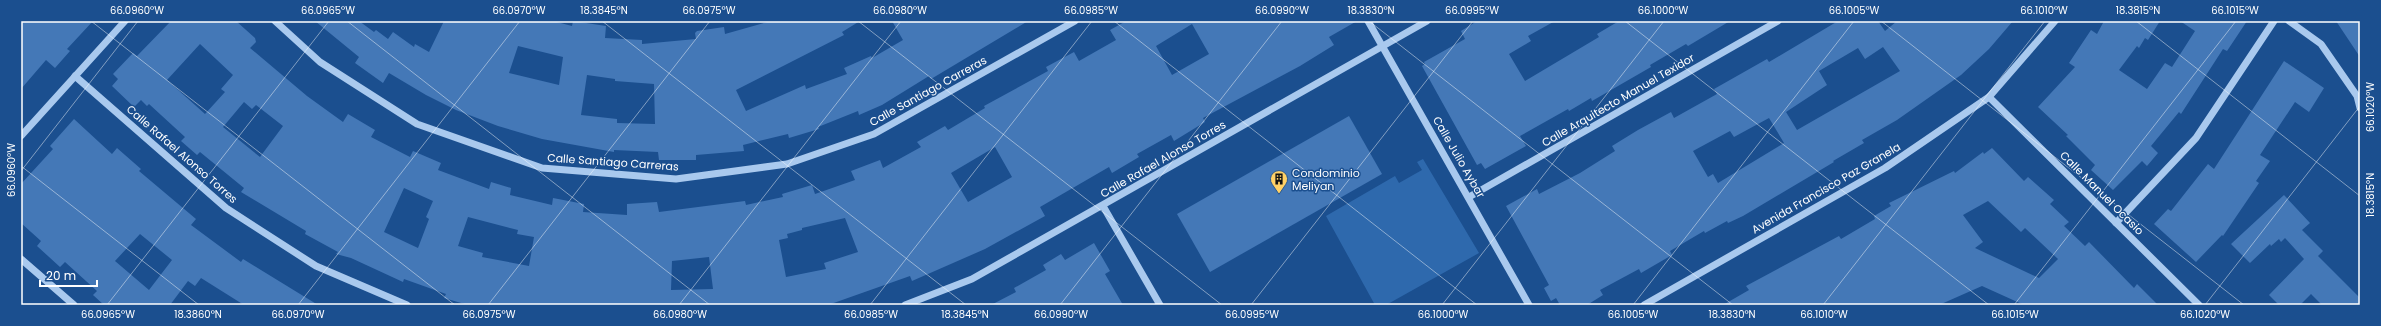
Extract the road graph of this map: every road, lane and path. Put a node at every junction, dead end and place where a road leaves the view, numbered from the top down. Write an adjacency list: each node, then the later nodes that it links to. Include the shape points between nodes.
1 (125, 21): 11 (street)
2 (275, 21): 3 (street, Calle Santiago Carreras, via 320,62 417,124 542,168 676,179 787,164 874,134)
3 (1075, 21)
4 (1368, 21): 10 (street, Calle Julio Aybar)
5 (1427, 21): 10 (street, Calle Rafael Alonso Torres)
6 (1778, 21): 15 (street, Calle Arquitecto Manuel Texidor)
7 (2055, 21): 12 (street, Avenida Francisco Paz Granela)
8 (2274, 21): 17 (street, via 2196,138)
9 (2289, 21): 13 (street, via 2321,44 2357,96)
10 (1383, 46): 15 (street, Calle Julio Aybar); 16 (street, Calle Rafael Alonso Torres)
11 (76, 76): 14 (street); 20 (street, Calle Rafael Alonso Torres, via 226,208 316,266)
12 (1990, 97): 17 (street, Calle Manuel Ocasio); 24 (street, Avenida Francisco Paz Granela, via 1885,168)
13 (2360, 108)
14 (21, 136)
15 (1469, 197): 23 (street, Calle Julio Aybar)
16 (1103, 206): 21 (street, Calle Rafael Alonso Torres, via 972,279); 22 (street)
17 (2116, 223): 25 (street, Calle Manuel Ocasio)
18 (21, 258): 19 (street)
19 (74, 305)
20 (407, 305)
21 (905, 305)
22 (1160, 305)
23 (1529, 305)
24 (1644, 305)
25 (2199, 305)

